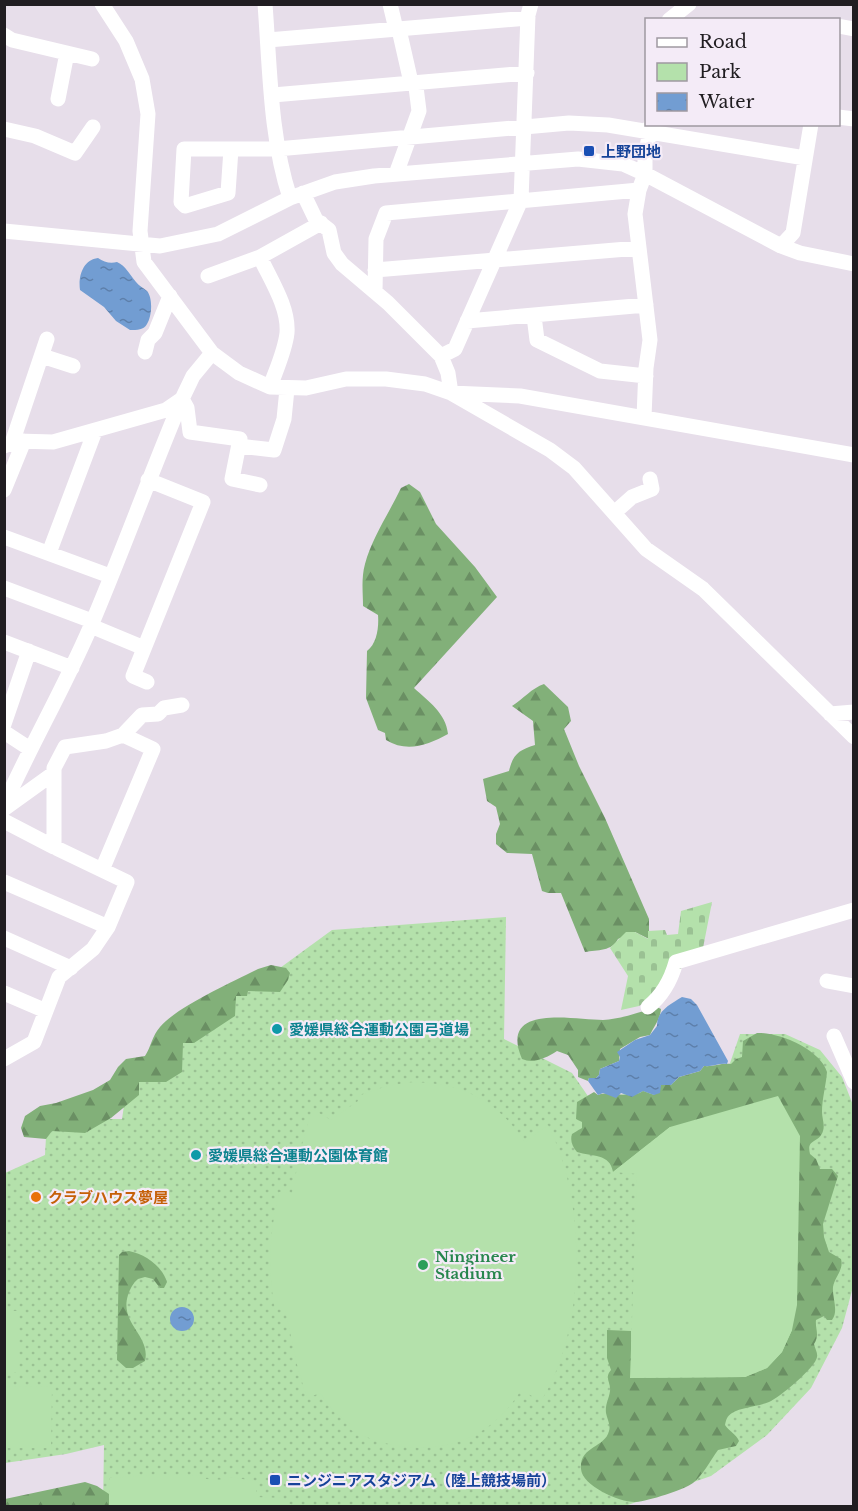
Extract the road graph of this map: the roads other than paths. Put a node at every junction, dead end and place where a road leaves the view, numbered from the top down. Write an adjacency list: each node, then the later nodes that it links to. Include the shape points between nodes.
1 (264, 4): 9 (street)
2 (390, 4): 7 (street)
3 (689, 4): 6 (street)
4 (102, 5): 33 (street, via 126,41 142,79 148,114)
5 (530, 11): 7 (street); 12 (street)
6 (671, 18)
7 (398, 29): 9 (street); 13 (street)
8 (4, 35): 10 (street)
9 (268, 40): 14 (street)
10 (67, 53): 11 (street); 15 (street)
11 (92, 59)
12 (527, 73): 13 (street); 18 (street)
13 (413, 82): 14 (street); 21 (street, via 419,111)
14 (273, 95): 23 (street)
15 (58, 99)
16 (811, 126): 24 (street)
17 (93, 127): 20 (street, via 75,153 35,136)
18 (525, 127): 19 (street, via 590,123); 21 (street); 25 (street)
19 (651, 128): 24 (street); 27 (street)
20 (4, 129)
21 (410, 136): 23 (street); 26 (street)
22 (231, 149): 22 (street, via 228,193 185,206 181,202 184,149); 23 (street)
23 (277, 149): 29 (street, via 282,174)
24 (805, 158): 34 (street, via 793,233)
25 (524, 164): 26 (street); 27 (street, via 599,160 623,164); 30 (street)
26 (396, 174): 29 (street, via 335,182)
27 (645, 174): 28 (street); 34 (street)
28 (639, 190): 30 (street); 35 (street, via 635,214)
29 (297, 196): 31 (street); 33 (street, via 218,234)
30 (521, 200): 37 (street); 39 (street, via 386,213 376,239)
31 (321, 223): 36 (street); 41 (street, via 329,230 334,253 342,264)
32 (4, 231): 33 (street)
33 (141, 246): 42 (street, via 144,262)
34 (781, 246): 38 (street)
35 (639, 248): 37 (street); 43 (street)
36 (260, 257): 40 (street); 53 (street, via 285,315 287,330)
37 (496, 260): 39 (street); 45 (street)
38 (854, 264)
39 (375, 270): 41 (street)
40 (208, 276)
41 (375, 292): 50 (street)
42 (170, 296): 47 (street); 48 (street)
43 (646, 305): 44 (street); 52 (street, via 650,340)
44 (534, 316): 45 (street); 52 (street, via 537,340 600,371)
45 (467, 321): 50 (street, via 455,349)
46 (47, 339): 49 (street)
47 (146, 352)
48 (212, 353): 53 (street, via 239,373); 56 (street, via 193,376)
49 (42, 356): 51 (street); 59 (street)
50 (441, 356): 55 (street)
51 (72, 366)
52 (646, 376): 57 (street)
53 (270, 387): 54 (street)
54 (287, 389): 55 (street, via 346,379 386,379 424,384); 60 (street, via 284,419 274,450)
55 (451, 393): 57 (street, via 520,396); 66 (street, via 550,450 574,468)
56 (182, 399): 58 (street, via 166,410); 60 (street, via 188,408 190,432 240,440); 62 (street)
57 (644, 417): 61 (street)
58 (95, 431): 59 (street, via 53,442); 68 (street)
59 (13, 443): 64 (street)
60 (239, 446): 63 (street, via 232,479)
61 (854, 455)
62 (148, 480): 69 (street); 73 (street, via 203,502)
63 (260, 485)
64 (5, 488)
65 (652, 489): 66 (street, via 632,497)
66 (614, 513): 79 (street, via 646,549 703,589)
67 (4, 537): 68 (street)
68 (49, 554): 69 (street)
69 (110, 576): 71 (street)
70 (4, 588): 71 (street)
71 (92, 623): 73 (street); 75 (street)
72 (4, 642): 74 (street)
73 (144, 648): 76 (street, via 133,676)
74 (29, 651): 75 (street); 80 (street)
75 (72, 668): 84 (street)
76 (147, 682)
77 (182, 705): 82 (street, via 142,715)
78 (854, 712): 79 (street)
79 (830, 714): 83 (street)
80 (4, 724)
81 (4, 732): 84 (street)
82 (123, 735): 85 (street, via 65,747); 89 (street, via 153,749)
83 (854, 737)
84 (30, 749): 86 (street)
85 (54, 773): 86 (street); 88 (street)
86 (4, 807)
87 (4, 820): 88 (street)
88 (54, 847): 89 (street)
89 (102, 870): 92 (street, via 127,882)
90 (4, 882): 92 (street)
91 (854, 910): 98 (street, via 676,962 671,978)
92 (108, 927): 94 (street, via 93,949)
93 (4, 938): 94 (street)
94 (71, 968): 99 (street, via 59,977)
95 (827, 981): 96 (street)
96 (854, 986)
97 (4, 993): 99 (street)
98 (648, 1007)
99 (46, 1011): 101 (street, via 34,1042)
100 (834, 1036): 102 (street)
101 (8, 1053)
102 (854, 1082)

